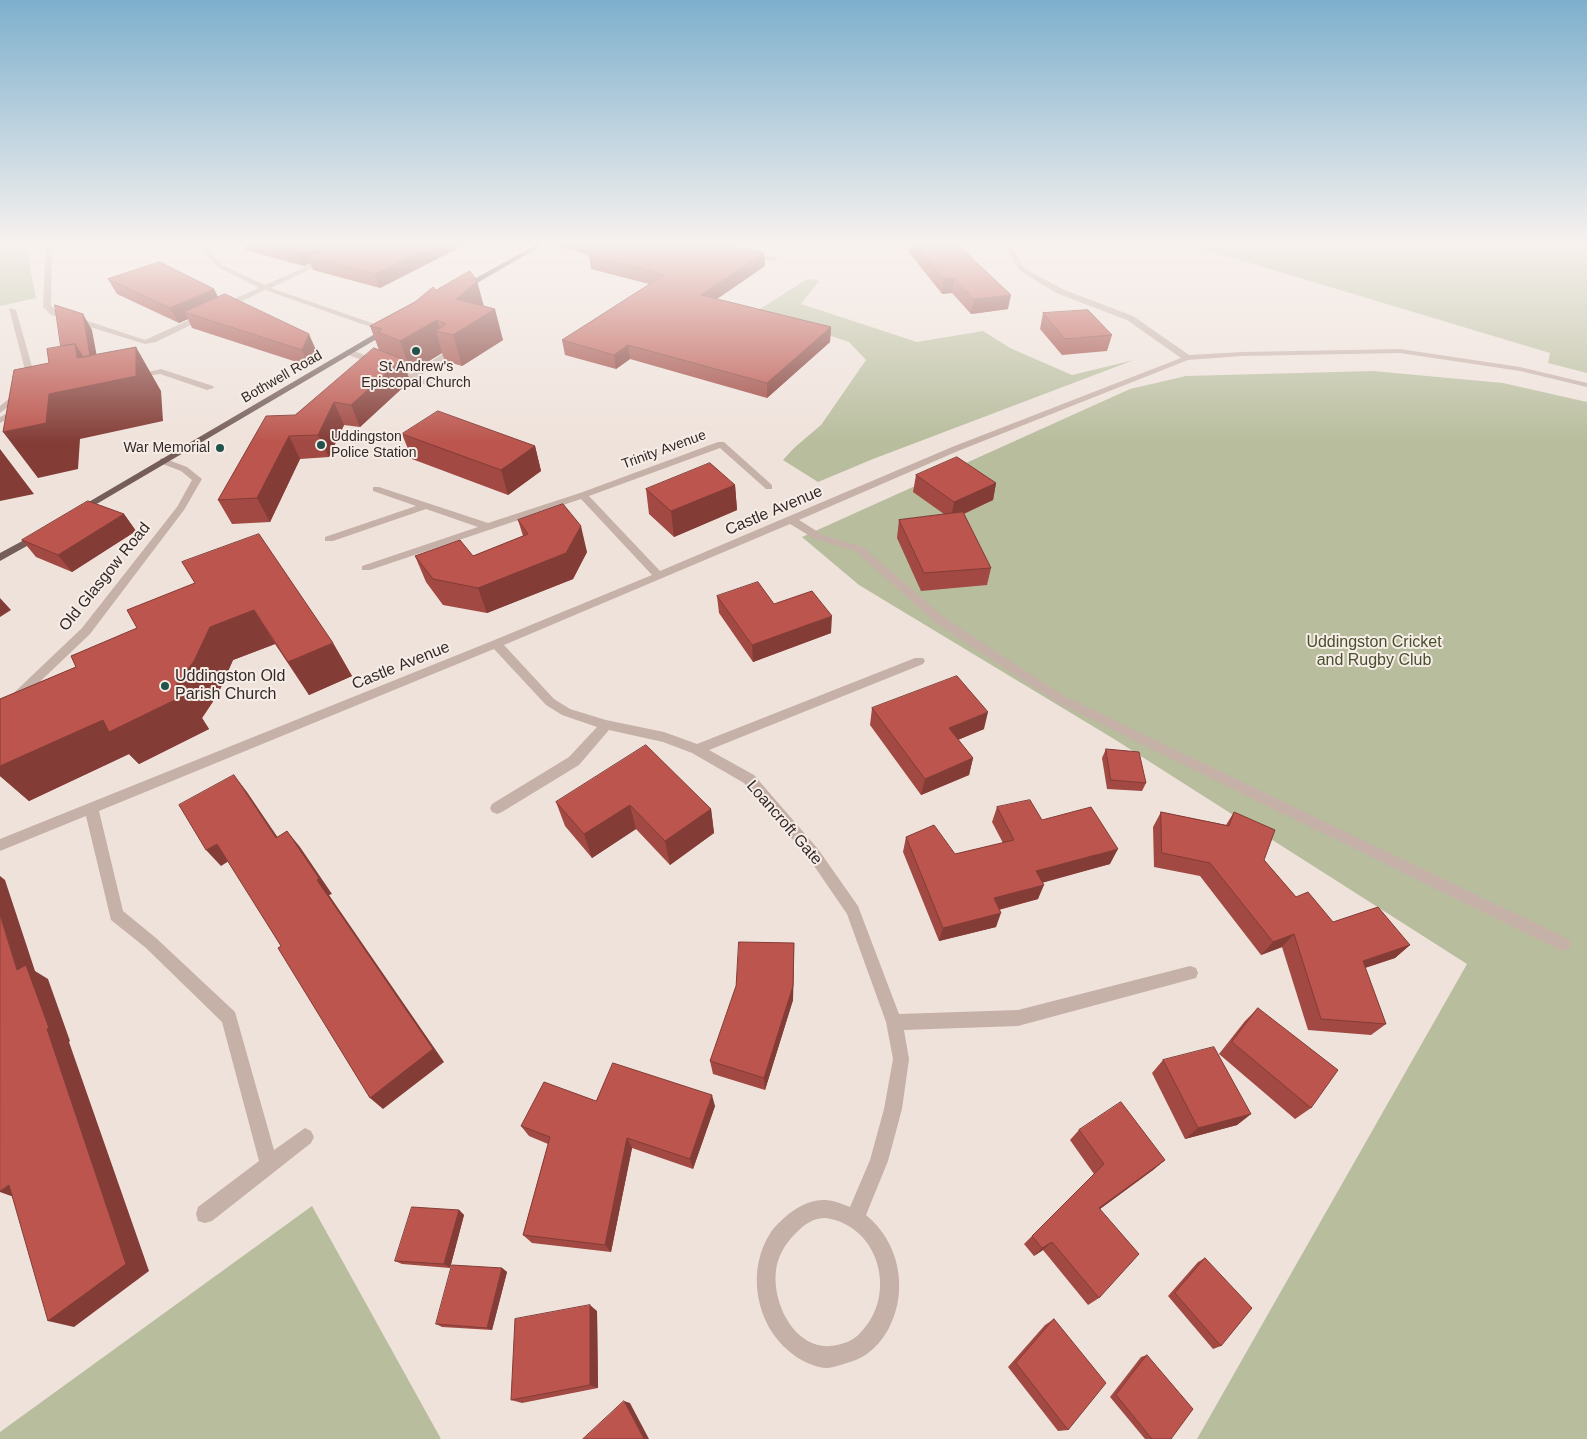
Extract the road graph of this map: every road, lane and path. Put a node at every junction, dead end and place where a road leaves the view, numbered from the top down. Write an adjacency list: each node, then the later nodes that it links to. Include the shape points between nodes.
1 (48, 309): 2 (street, via 140,341 153,340)
2 (219, 309)
3 (327, 309): 7 (street)
4 (1107, 309): 10 (street, via 1130,318)
5 (12, 310): 17 (street, via 29,370 14,398)
6 (396, 326): 7 (main road, Bothwell Road)
7 (388, 330): 8 (main road, Bothwell Road)
8 (349, 352): 11 (street); 19 (main road, Bothwell Road)
9 (449, 354): 11 (street)
10 (1187, 358): 14 (street, Castle Avenue, via 1400,350 1520,369); 25 (street, Castle Avenue, via 955,449)
11 (412, 377): 13 (street)
12 (124, 378): 15 (street, via 161,371)
13 (430, 385)
14 (1587, 386)
15 (210, 388)
16 (25, 408): 18 (street)
17 (0, 410)
18 (0, 420)
19 (163, 461): 24 (main road, Bothwell Road); 34 (street, Old Glasgow Road, via 184,469 197,479 181,508 86,631)
20 (769, 487): 22 (street, Trinity Avenue, via 721,444)
21 (376, 489): 23 (street)
22 (583, 495): 26 (street, Trinity Avenue); 31 (street)
23 (425, 506): 26 (street); 28 (street)
24 (69, 517)
25 (791, 520): 31 (street, Castle Avenue); 40 (street, via 819,537 859,549 941,621 1060,699)
26 (486, 526): 30 (street, Trinity Avenue)
27 (51, 527): 29 (main road)
28 (329, 539)
29 (0, 558)
30 (366, 568)
31 (660, 576): 32 (street, Castle Avenue)
32 (496, 644): 35 (street, Loancroft Gate, via 550,702 566,712); 37 (street, Castle Avenue)
33 (920, 661): 36 (street)
34 (0, 713)
35 (606, 725): 36 (street, Loancroft Gate, via 664,737); 38 (street, via 574,761)
36 (697, 749): 42 (street, Loancroft Gate, via 749,779 813,852 853,910)
37 (91, 808): 39 (street, Castle Avenue); 44 (street, via 116,915 229,1018)
38 (497, 808)
39 (0, 845)
40 (1563, 944)
41 (1190, 973): 42 (street, via 1018,1018)
42 (894, 1022): 46 (street, Loancroft Gate, via 901,1059 893,1109 879,1161)
43 (305, 1137): 44 (street)
44 (269, 1164): 45 (street)
45 (205, 1214)
46 (856, 1218): 46 (street, via 825,1208 805,1213 788,1224 774,1242 767,1262 765,1286 769,1309 780,1330 796,1345 814,1355 844,1355 859,1348 872,1338 884,1319 890,1299 886,1255 876,1237)

